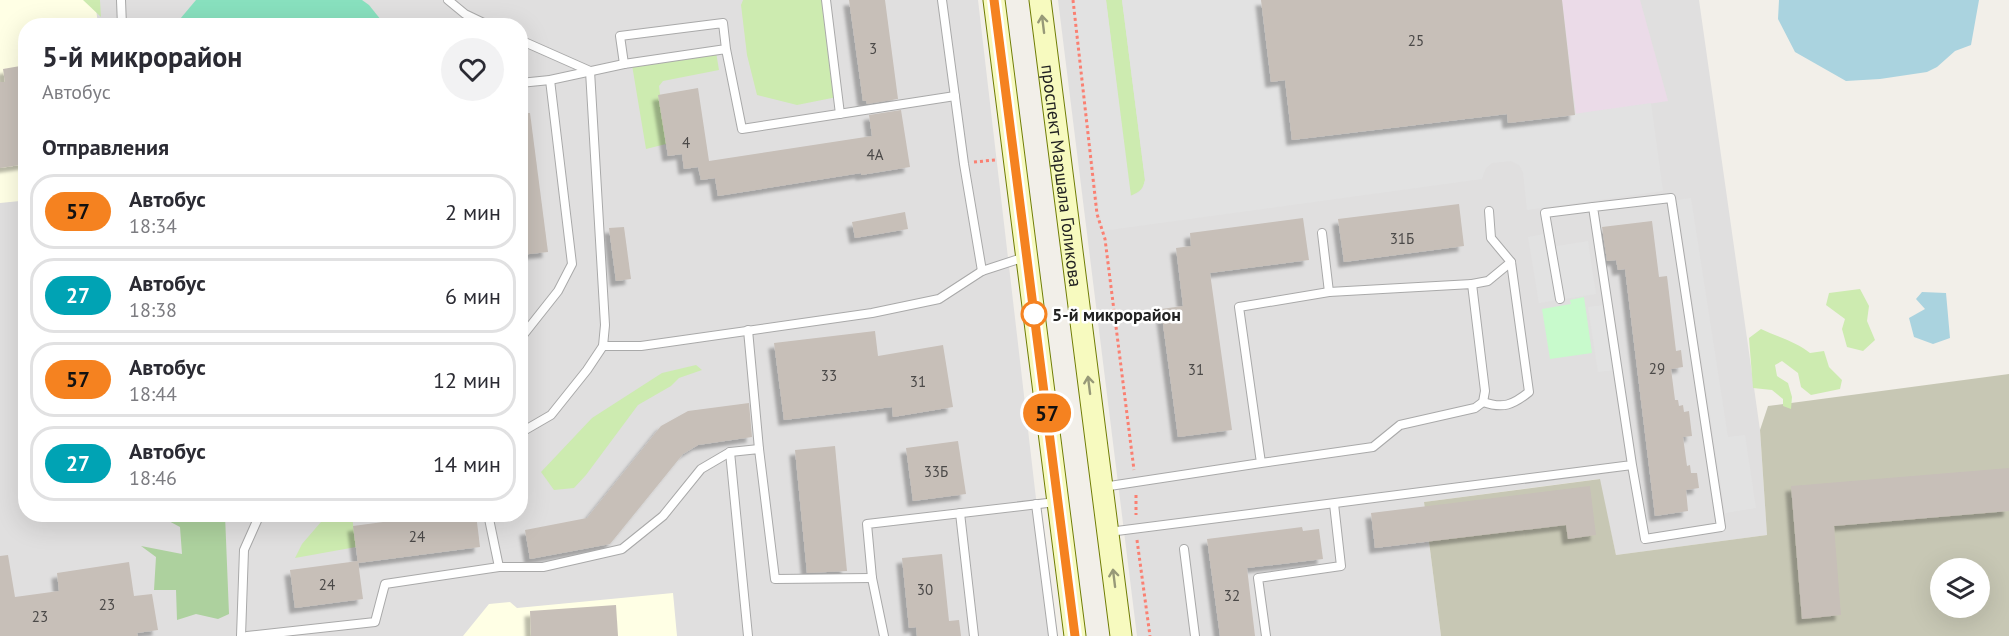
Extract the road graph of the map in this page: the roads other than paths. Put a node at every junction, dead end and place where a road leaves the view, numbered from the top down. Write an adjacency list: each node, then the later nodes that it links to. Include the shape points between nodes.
1 (121, 0): 7 (lane)
2 (448, 0): 8 (lane)
3 (826, 0): 16 (lane)
4 (942, 0): 15 (lane)
5 (994, 0): 20 (main road)
6 (1040, 0): 35 (main road, проспект Маршала Голикова, one-way to 6)
7 (122, 18)
8 (473, 18)
9 (528, 44): 12 (lane)
10 (726, 49): 11 (lane); 11 (lane, via 723,23 620,36); 16 (lane, via 742,129)
11 (624, 64): 12 (lane)
12 (590, 71): 13 (lane); 28 (lane)
13 (550, 80): 14 (lane); 26 (lane, via 572,264 558,291)
14 (528, 82)
15 (955, 96): 16 (lane); 22 (lane)
16 (840, 114)
17 (1593, 207): 25 (lane, via 1545,213); 34 (lane); 34 (lane, via 1671,198 1721,527 1645,539)
18 (1489, 211): 21 (lane, via 1491,238)
19 (1322, 233): 24 (lane)
20 (1027, 256): 22 (lane); 36 (main road)
21 (1511, 262): 23 (lane, via 1488,281); 29 (lane, via 1529,392 1516,402 1497,406)
22 (982, 271): 27 (lane, via 939,299 872,313)
23 (1472, 284): 24 (lane); 29 (lane, via 1485,391)
24 (1329, 292): 33 (lane, via 1239,307)
25 (1560, 299)
26 (528, 329)
27 (748, 330): 28 (lane, via 640,346); 31 (lane)
28 (603, 346): 30 (lane, via 551,415)
29 (1483, 402): 33 (lane, via 1475,408 1400,425 1373,447)
30 (528, 428)
31 (759, 449): 32 (lane); 45 (lane, via 775,579)
32 (730, 452): 44 (lane, via 701,469 663,516 622,549 543,567); 48 (lane)
33 (1261, 463): 35 (lane)
34 (1632, 465): 38 (lane)
35 (1102, 487): 42 (main road, проспект Маршала Голикова)
36 (1058, 502): 37 (lane); 52 (main road)
37 (1036, 504): 39 (lane); 51 (lane)
38 (1334, 504): 42 (lane); 55 (lane, via 1341,566 1258,578)
39 (960, 513): 45 (lane, via 867,524); 50 (lane)
40 (256, 522): 46 (lane, via 244,550)
41 (490, 522): 44 (lane)
42 (1108, 532): 53 (main road, проспект Маршала Голикова, one-way to 42)
43 (1184, 549): 54 (lane)
44 (499, 567): 47 (lane, via 385,584 375,622)
45 (872, 578): 49 (lane)
46 (241, 636)
47 (247, 636)
48 (748, 636)
49 (884, 636)
50 (974, 636)
51 (1053, 636)
52 (1075, 636)
53 (1121, 636)
54 (1195, 636)
55 (1266, 636)

